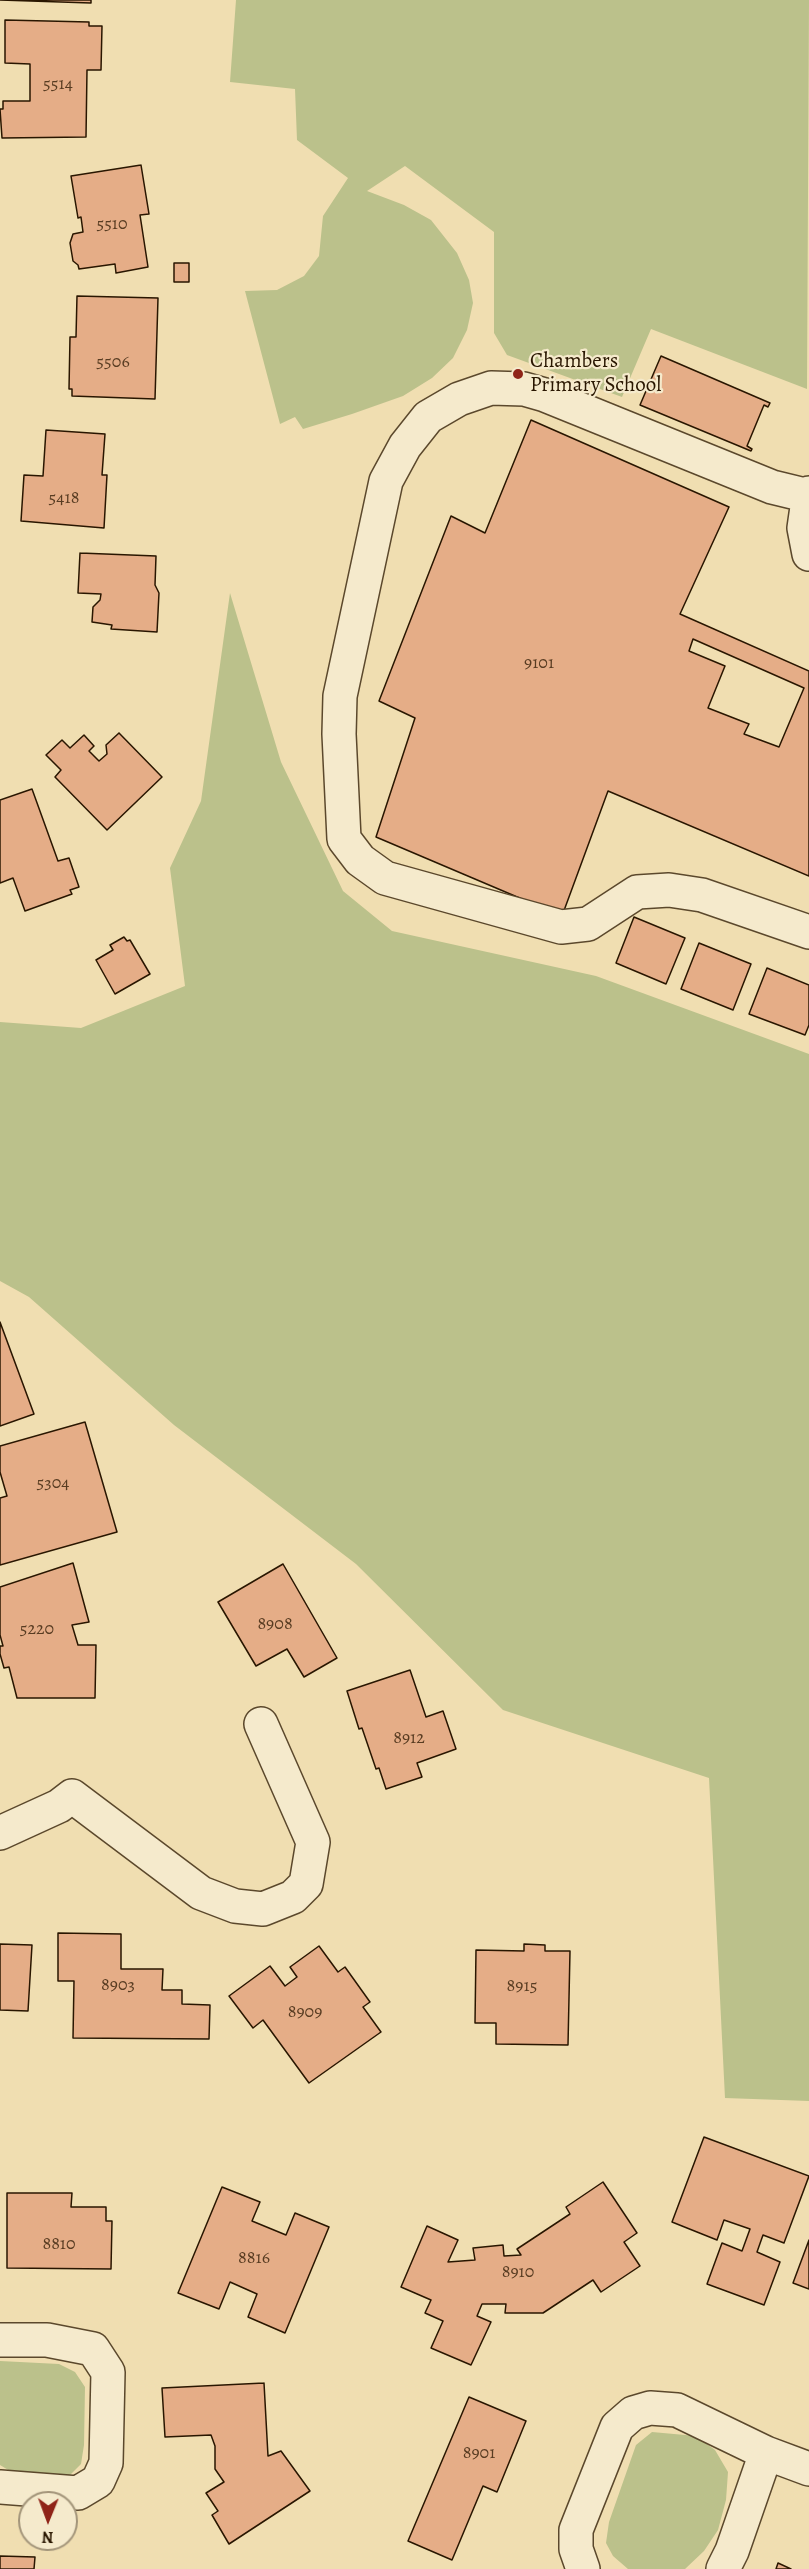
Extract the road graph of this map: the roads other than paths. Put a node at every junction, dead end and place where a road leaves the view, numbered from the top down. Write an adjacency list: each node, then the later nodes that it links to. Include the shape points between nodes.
1 (809, 495): 2 (street, via 804,528); 3 (street, via 771,487 524,389 491,388 459,399 428,417 405,446 386,481 340,696 339,734 344,838 360,860 385,878 561,927 588,924 637,892 669,890 702,895)
2 (809, 554)
3 (809, 932)
4 (261, 1725): 5 (street, via 313,1842 306,1884 293,1898 263,1909 235,1906 201,1893 72,1796)
5 (0, 1833)
6 (0, 2340): 9 (street, via 48,2340 93,2349 108,2372 106,2463 98,2481 78,2493)
7 (766, 2453): 8 (street); 10 (street, via 677,2410 650,2408 633,2413 617,2427 576,2530 576,2549); 11 (street)
8 (809, 2469)
9 (0, 2487)
10 (583, 2569)
11 (723, 2569)

